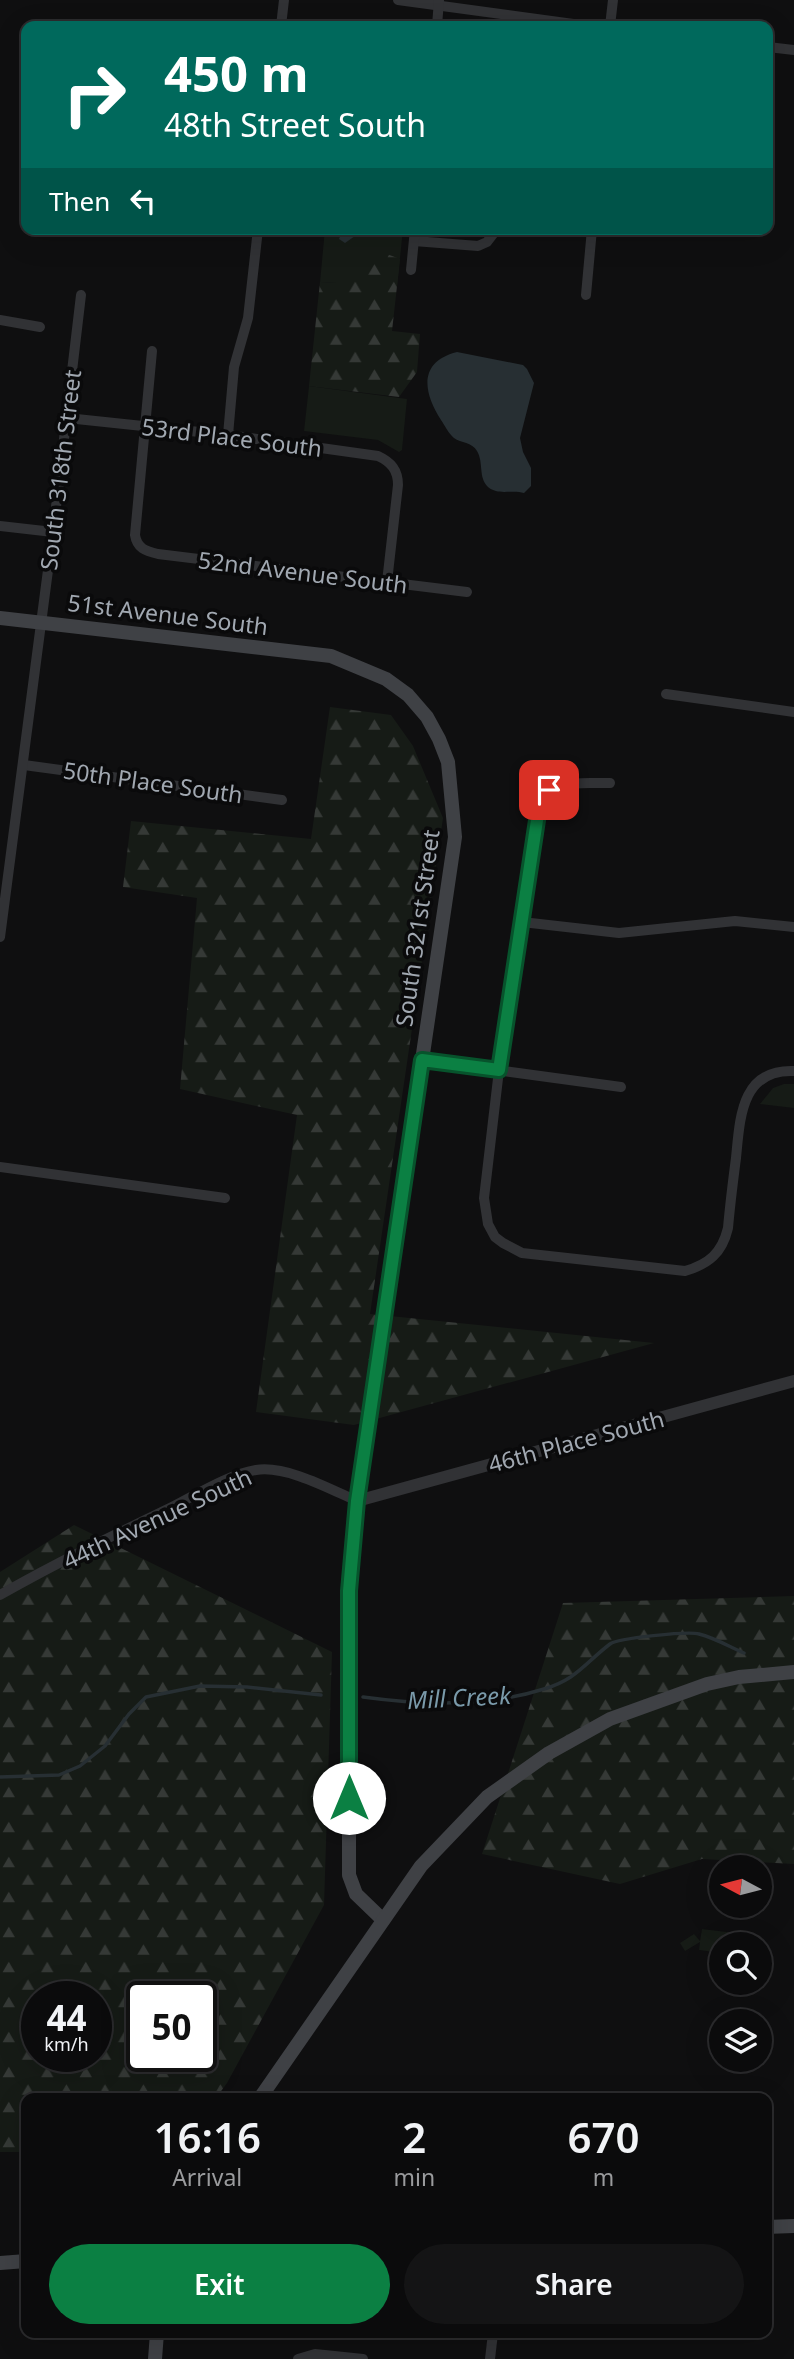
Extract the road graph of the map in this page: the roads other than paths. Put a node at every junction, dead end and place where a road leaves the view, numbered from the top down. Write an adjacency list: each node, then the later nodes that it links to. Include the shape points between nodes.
1 (284, 0): 5 (street)
2 (398, 0): 4 (street)
3 (613, 0): 8 (street)
4 (439, 3): 6 (street); 7 (street)
5 (282, 21)
6 (437, 21)
7 (556, 21)
8 (611, 21)
9 (773, 48): 10 (street)
10 (794, 50)
11 (257, 235): 23 (street, via 248,318 234,367)
12 (414, 235): 13 (street, via 478,246); 15 (street)
13 (492, 235)
14 (591, 235): 17 (street)
15 (411, 270)
16 (81, 295): 21 (street, South 318th Street)
17 (586, 295)
18 (0, 320): 19 (street)
19 (40, 327)
20 (152, 351): 22 (street)
21 (67, 418): 22 (street, 53rd Place South); 25 (street, South 318th Street)
22 (145, 426): 23 (street, 53rd Place South); 26 (street, 52nd Avenue South, via 135,534 141,547 158,554)
23 (228, 435): 26 (street, 53rd Place South, via 388,460 398,485)
24 (0, 526): 25 (street)
25 (54, 532): 29 (street, South 318th Street)
26 (387, 582): 27 (street, 52nd Avenue South)
27 (467, 592)
28 (0, 618): 29 (main road, 51st Avenue South)
29 (42, 622): 30 (main road, 51st Avenue South); 33 (street, South 318th Street)
30 (331, 656): 41 (main road, South 321st Street, via 386,679 408,695 426,717 448,762 455,836)
31 (666, 694): 32 (street)
32 (794, 712)
33 (24, 765): 35 (street, 50th Place South); 37 (street, South 318th Street)
34 (610, 783): 38 (street, via 560,785 549,790 539,807)
35 (282, 800)
36 (0, 825): 37 (street)
37 (14, 827): 40 (street, South 318th Street)
38 (522, 922): 39 (street, via 619,933 735,921); 42 (street)
39 (794, 927)
40 (0, 937)
41 (422, 1060): 42 (street); 48 (main road, South 321st Street)
42 (499, 1070): 43 (street, via 484,1198 495,1237 522,1253 685,1272 707,1262 724,1243 746,1098 756,1083 770,1074); 44 (street)
43 (794, 1070)
44 (621, 1087)
45 (0, 1167): 46 (street)
46 (225, 1198)
47 (794, 1381): 48 (street, 46th Place South)
48 (357, 1501): 49 (street, 44th Avenue South, via 277,1470 256,1470 155,1515); 51 (main road, South 321st Street, via 349,1591 349,1875 356,1894)
49 (0, 1595)
50 (794, 1672): 51 (main road, via 707,1684 610,1719 550,1753 486,1797 421,1866)
51 (383, 1920): 52 (main road)
52 (263, 2093)
53 (772, 2227): 54 (main road)
54 (794, 2227)
55 (21, 2261): 56 (main road)
56 (0, 2263)
57 (157, 2338): 60 (main road)
58 (493, 2338): 62 (street)
59 (302, 2357): 61 (street)
60 (155, 2359)
61 (363, 2359)
62 (491, 2359)

